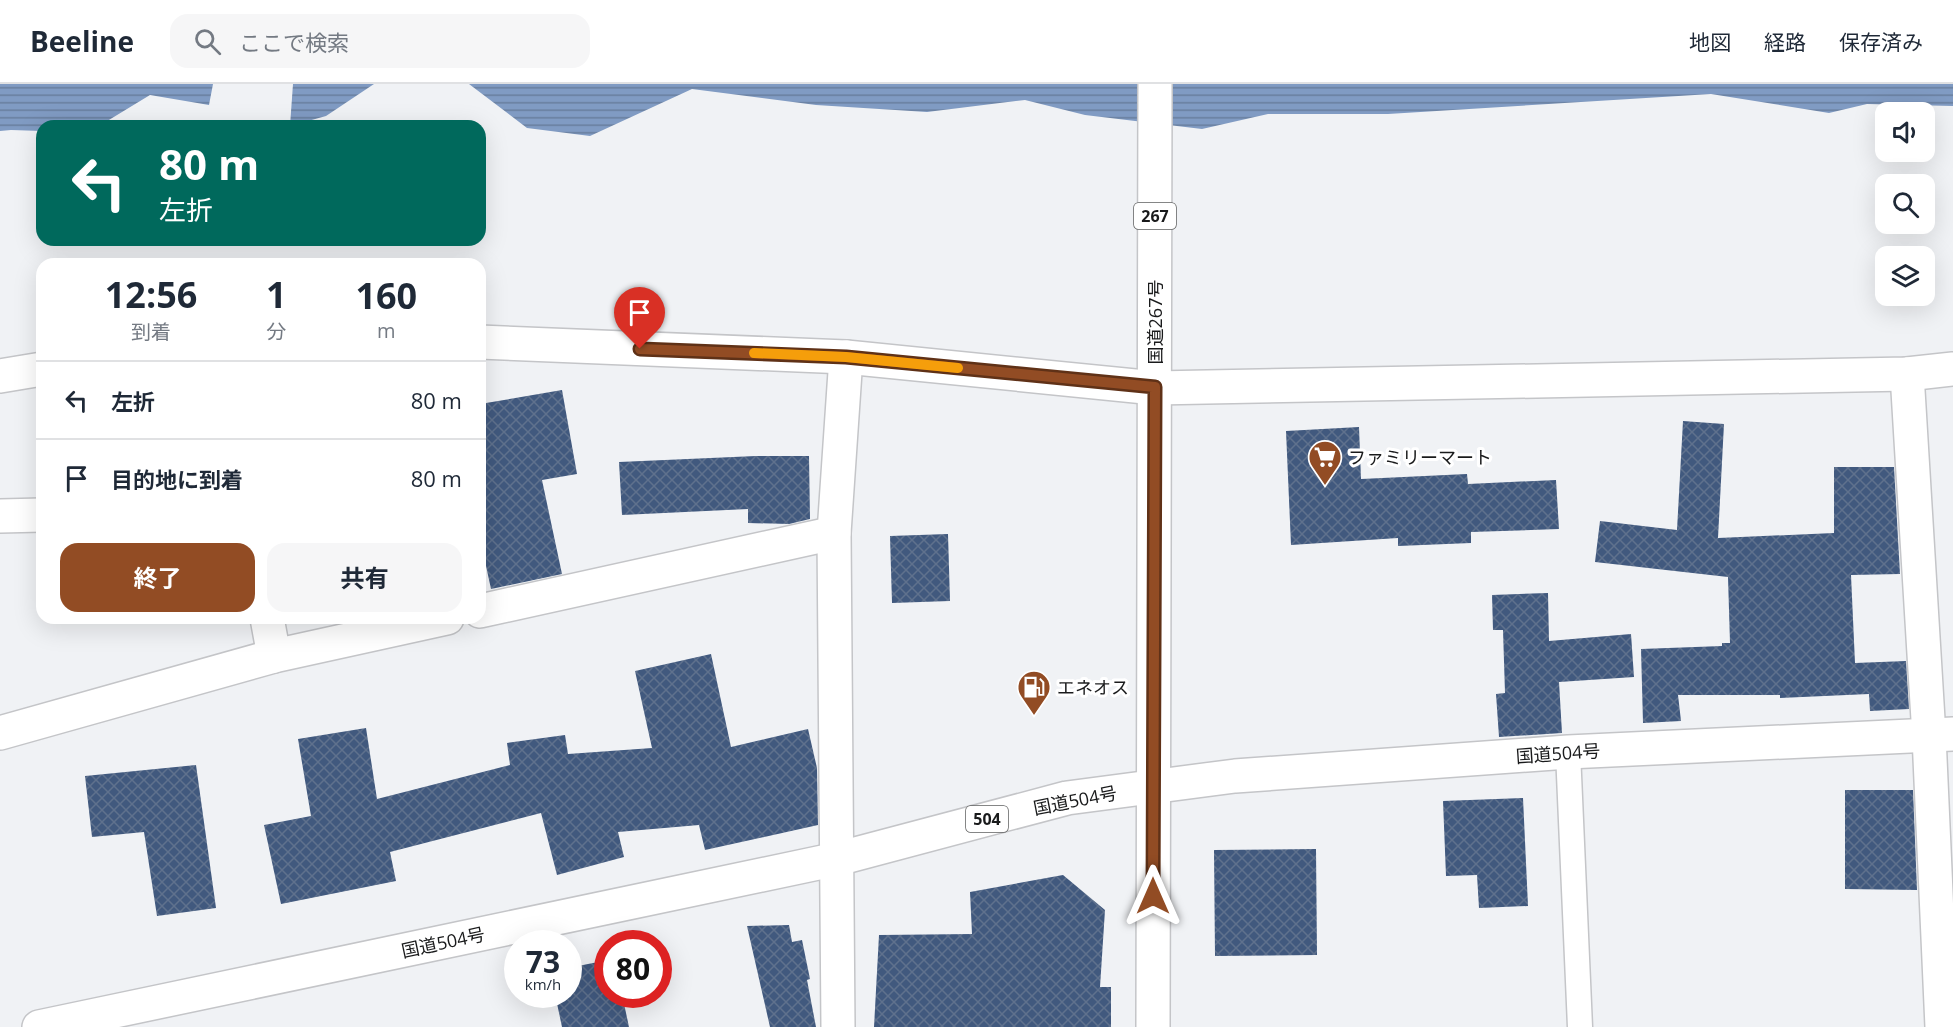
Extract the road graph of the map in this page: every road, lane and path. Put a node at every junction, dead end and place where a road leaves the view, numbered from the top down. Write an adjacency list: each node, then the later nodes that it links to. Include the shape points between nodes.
1 (1155, 84): 8 (main road, 国道267号 / 267)
2 (486, 342): 3 (main road)
3 (846, 357): 8 (main road); 11 (main road)
4 (1953, 369): 6 (main road)
5 (36, 370): 7 (main road)
6 (1907, 374): 8 (main road); 17 (main road)
7 (0, 376)
8 (1155, 387): 19 (main road, 国道267号 / 267)
9 (36, 515): 10 (main road)
10 (0, 516)
11 (834, 533): 12 (main road); 20 (main road)
12 (486, 610)
13 (268, 624): 15 (main road)
14 (420, 624): 15 (main road)
15 (274, 656): 16 (main road)
16 (0, 733)
17 (1941, 735): 18 (main road, 国道504号 / 504); 25 (main road)
18 (1568, 752): 19 (main road, 国道504号 / 504, via 1235,776); 24 (lane)
19 (1153, 786): 20 (main road, 国道504号 / 504, via 1067,798); 23 (main road, 国道267号 / 267)
20 (837, 859): 21 (main road, 国道504号 / 504); 22 (main road)
21 (39, 1027)
22 (838, 1027)
23 (1153, 1027)
24 (1580, 1027)
25 (1942, 1027)

